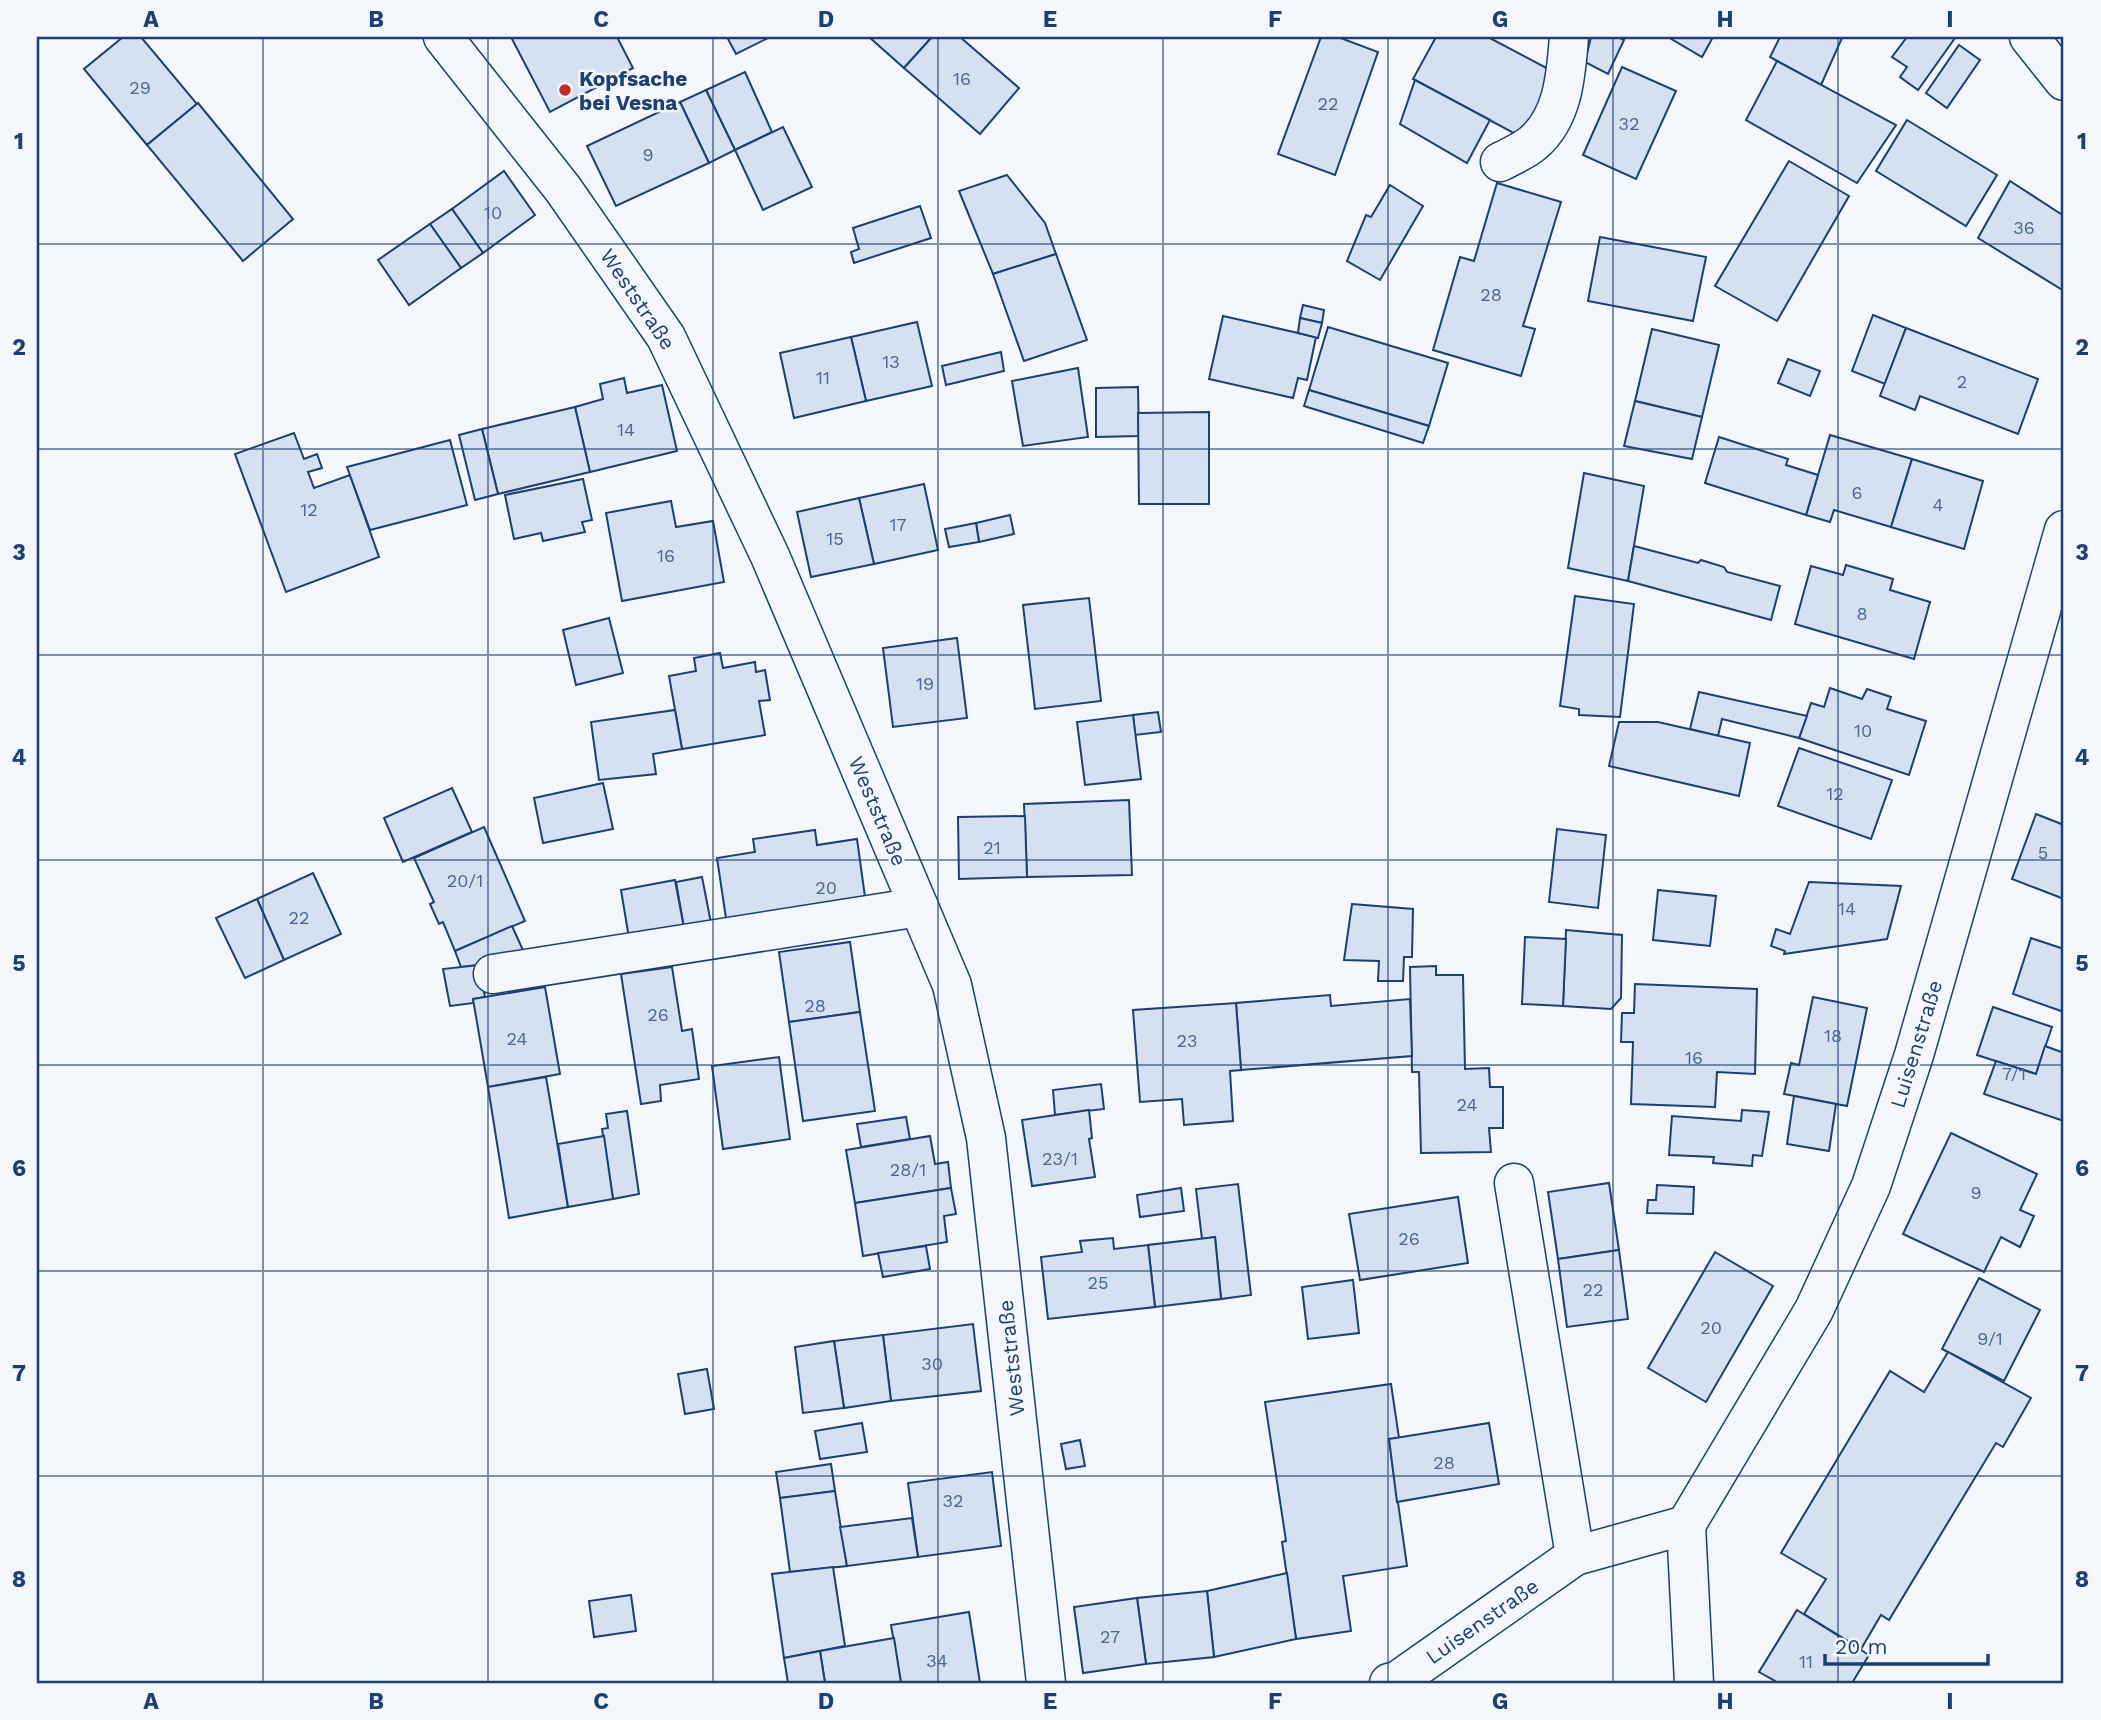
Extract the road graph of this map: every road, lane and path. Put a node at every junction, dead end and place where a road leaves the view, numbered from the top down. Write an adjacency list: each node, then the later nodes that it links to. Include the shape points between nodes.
1 (443, 37): 7 (street, Weststraße, via 563,190 666,337 770,556)
2 (1569, 37): 5 (street, via 1560,102 1547,127 1533,143)
3 (2029, 37): 4 (street)
4 (2064, 81)
5 (1500, 162)
6 (2064, 530): 10 (street, Luisenstraße, via 1914,1055 1871,1186 1814,1310)
7 (919, 907): 8 (street); 12 (street, Weststraße, via 952,985 986,1138)
8 (494, 974)
9 (1514, 1184): 11 (street)
10 (1686, 1525): 11 (street, Luisenstraße); 14 (street)
11 (1574, 1556): 13 (street, Luisenstraße)
12 (1046, 1683)
13 (1389, 1683)
14 (1694, 1683)

